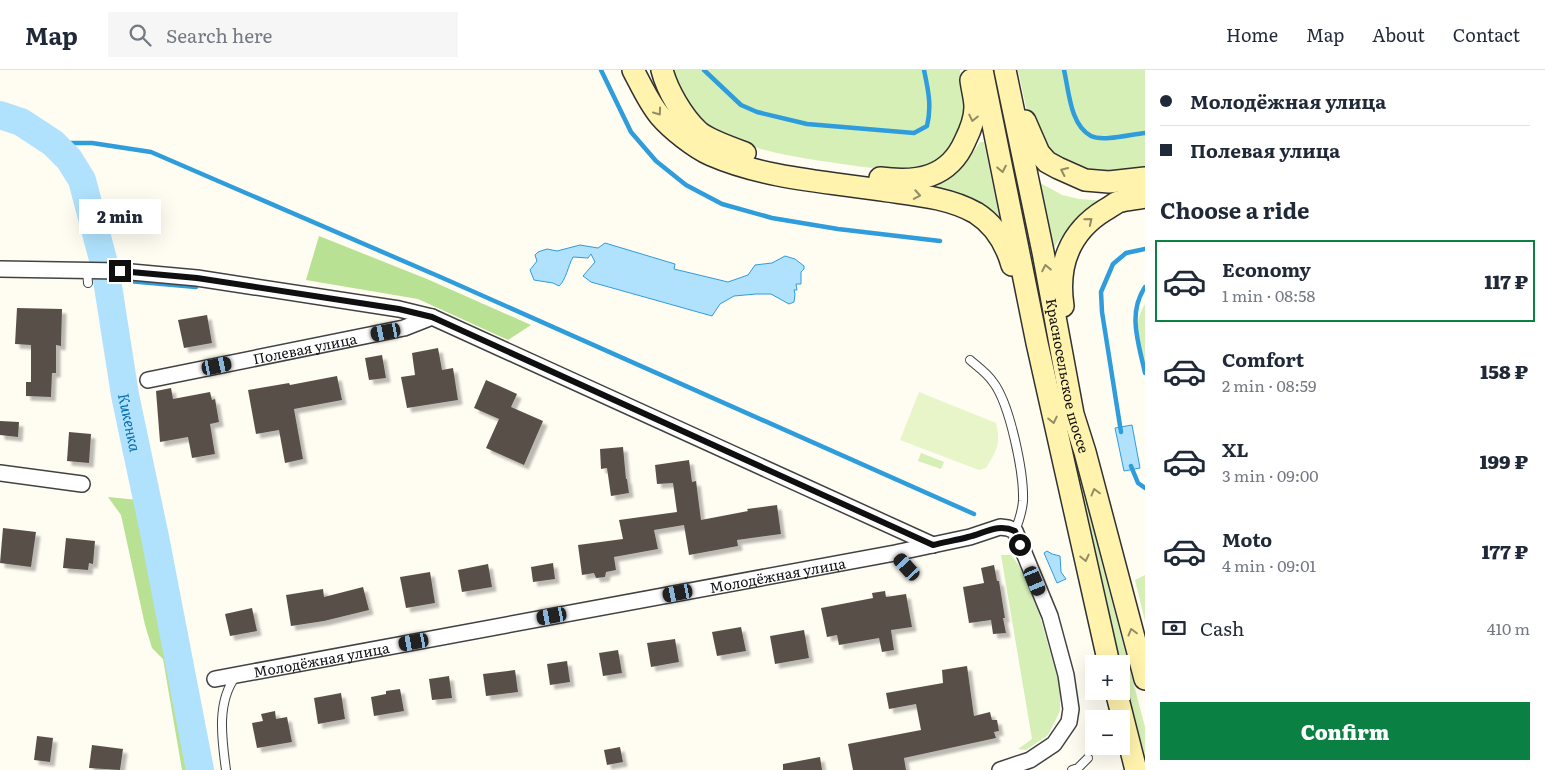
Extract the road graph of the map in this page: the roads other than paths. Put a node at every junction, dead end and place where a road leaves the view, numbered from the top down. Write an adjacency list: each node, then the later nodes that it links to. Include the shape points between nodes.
1 (633, 70): 11 (main road, one-way to 11, via 660,116 682,136 710,154 782,176 923,196 976,213 992,226 1002,240)
2 (662, 70): 3 (main road, one-way to 2, via 975,107 962,150 950,165 931,176 899,180 829,172 760,159 734,149 699,132 678,105)
3 (969, 70)
4 (982, 70): 11 (main road, Красносельское шоссе, one-way to 11)
5 (1005, 70): 14 (main road, Красносельское шоссе, one-way to 5, via 1073,414)
6 (1013, 70): 7 (main road, one-way to 6, via 1109,182 1085,180 1047,162 1039,153 1024,118)
7 (1145, 178)
8 (1145, 197): 14 (main road, one-way to 8, via 1061,293 1063,270 1070,245 1082,227 1119,202)
9 (0, 269): 10 (street, via 90,275 120,271 197,278)
10 (432, 317): 13 (street, Полевая улица, via 404,328); 18 (street)
11 (1037, 343): 21 (main road, Красносельское шоссе, one-way to 21)
12 (970, 360): 17 (lane, via 999,392 1016,445 1023,502)
13 (148, 380)
14 (1085, 452): 24 (main road, Красносельское шоссе, one-way to 14)
15 (0, 474): 16 (street)
16 (82, 484)
17 (1015, 531): 18 (street, Молодёжная улица, via 1000,527); 29 (street, via 1050,616 1066,675 1071,709 1069,722 1054,744 1030,760)
18 (933, 545): 19 (street, Молодёжная улица)
19 (894, 553): 20 (lane); 22 (street, Молодёжная улица)
20 (907, 567)
21 (1108, 655)
22 (238, 674): 23 (street, Молодёжная улица); 28 (lane, via 229,689 223,715)
23 (216, 679)
24 (1145, 679)
25 (1118, 700): 30 (main road)
26 (1088, 758): 27 (lane)
27 (1076, 769)
28 (226, 770)
29 (1000, 770)
30 (1136, 770)

